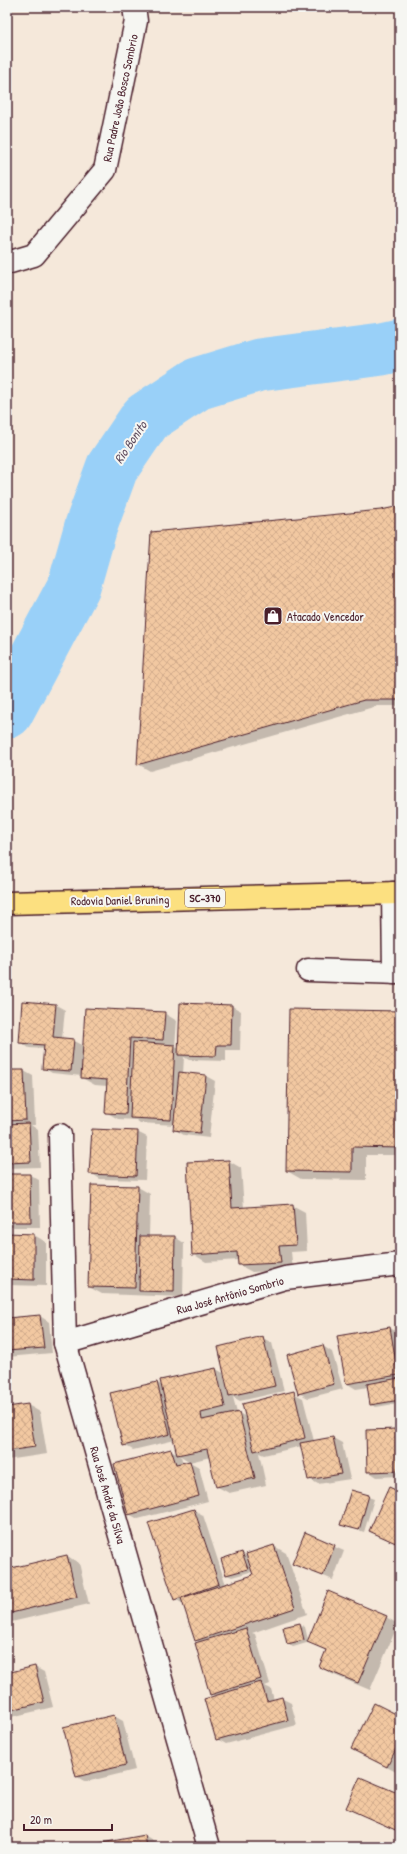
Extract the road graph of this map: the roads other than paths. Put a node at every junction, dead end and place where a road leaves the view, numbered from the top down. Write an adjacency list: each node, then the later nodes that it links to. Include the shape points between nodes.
1 (134, 7): 2 (street, Rua Padre João Bosco Sombrio, via 136,21 105,170 34,256)
2 (7, 263)
3 (396, 893): 4 (main road, Rodovia Daniel Bruning / SC-370); 6 (street)
4 (9, 903)
5 (308, 970): 6 (street)
6 (397, 973)
7 (60, 1135): 9 (street, Rua José André da Silva)
8 (400, 1264): 9 (street, Rua José Antônio Sombrio, via 285,1278)
9 (65, 1343): 10 (street, Rua José André da Silva)
10 (209, 1847)

